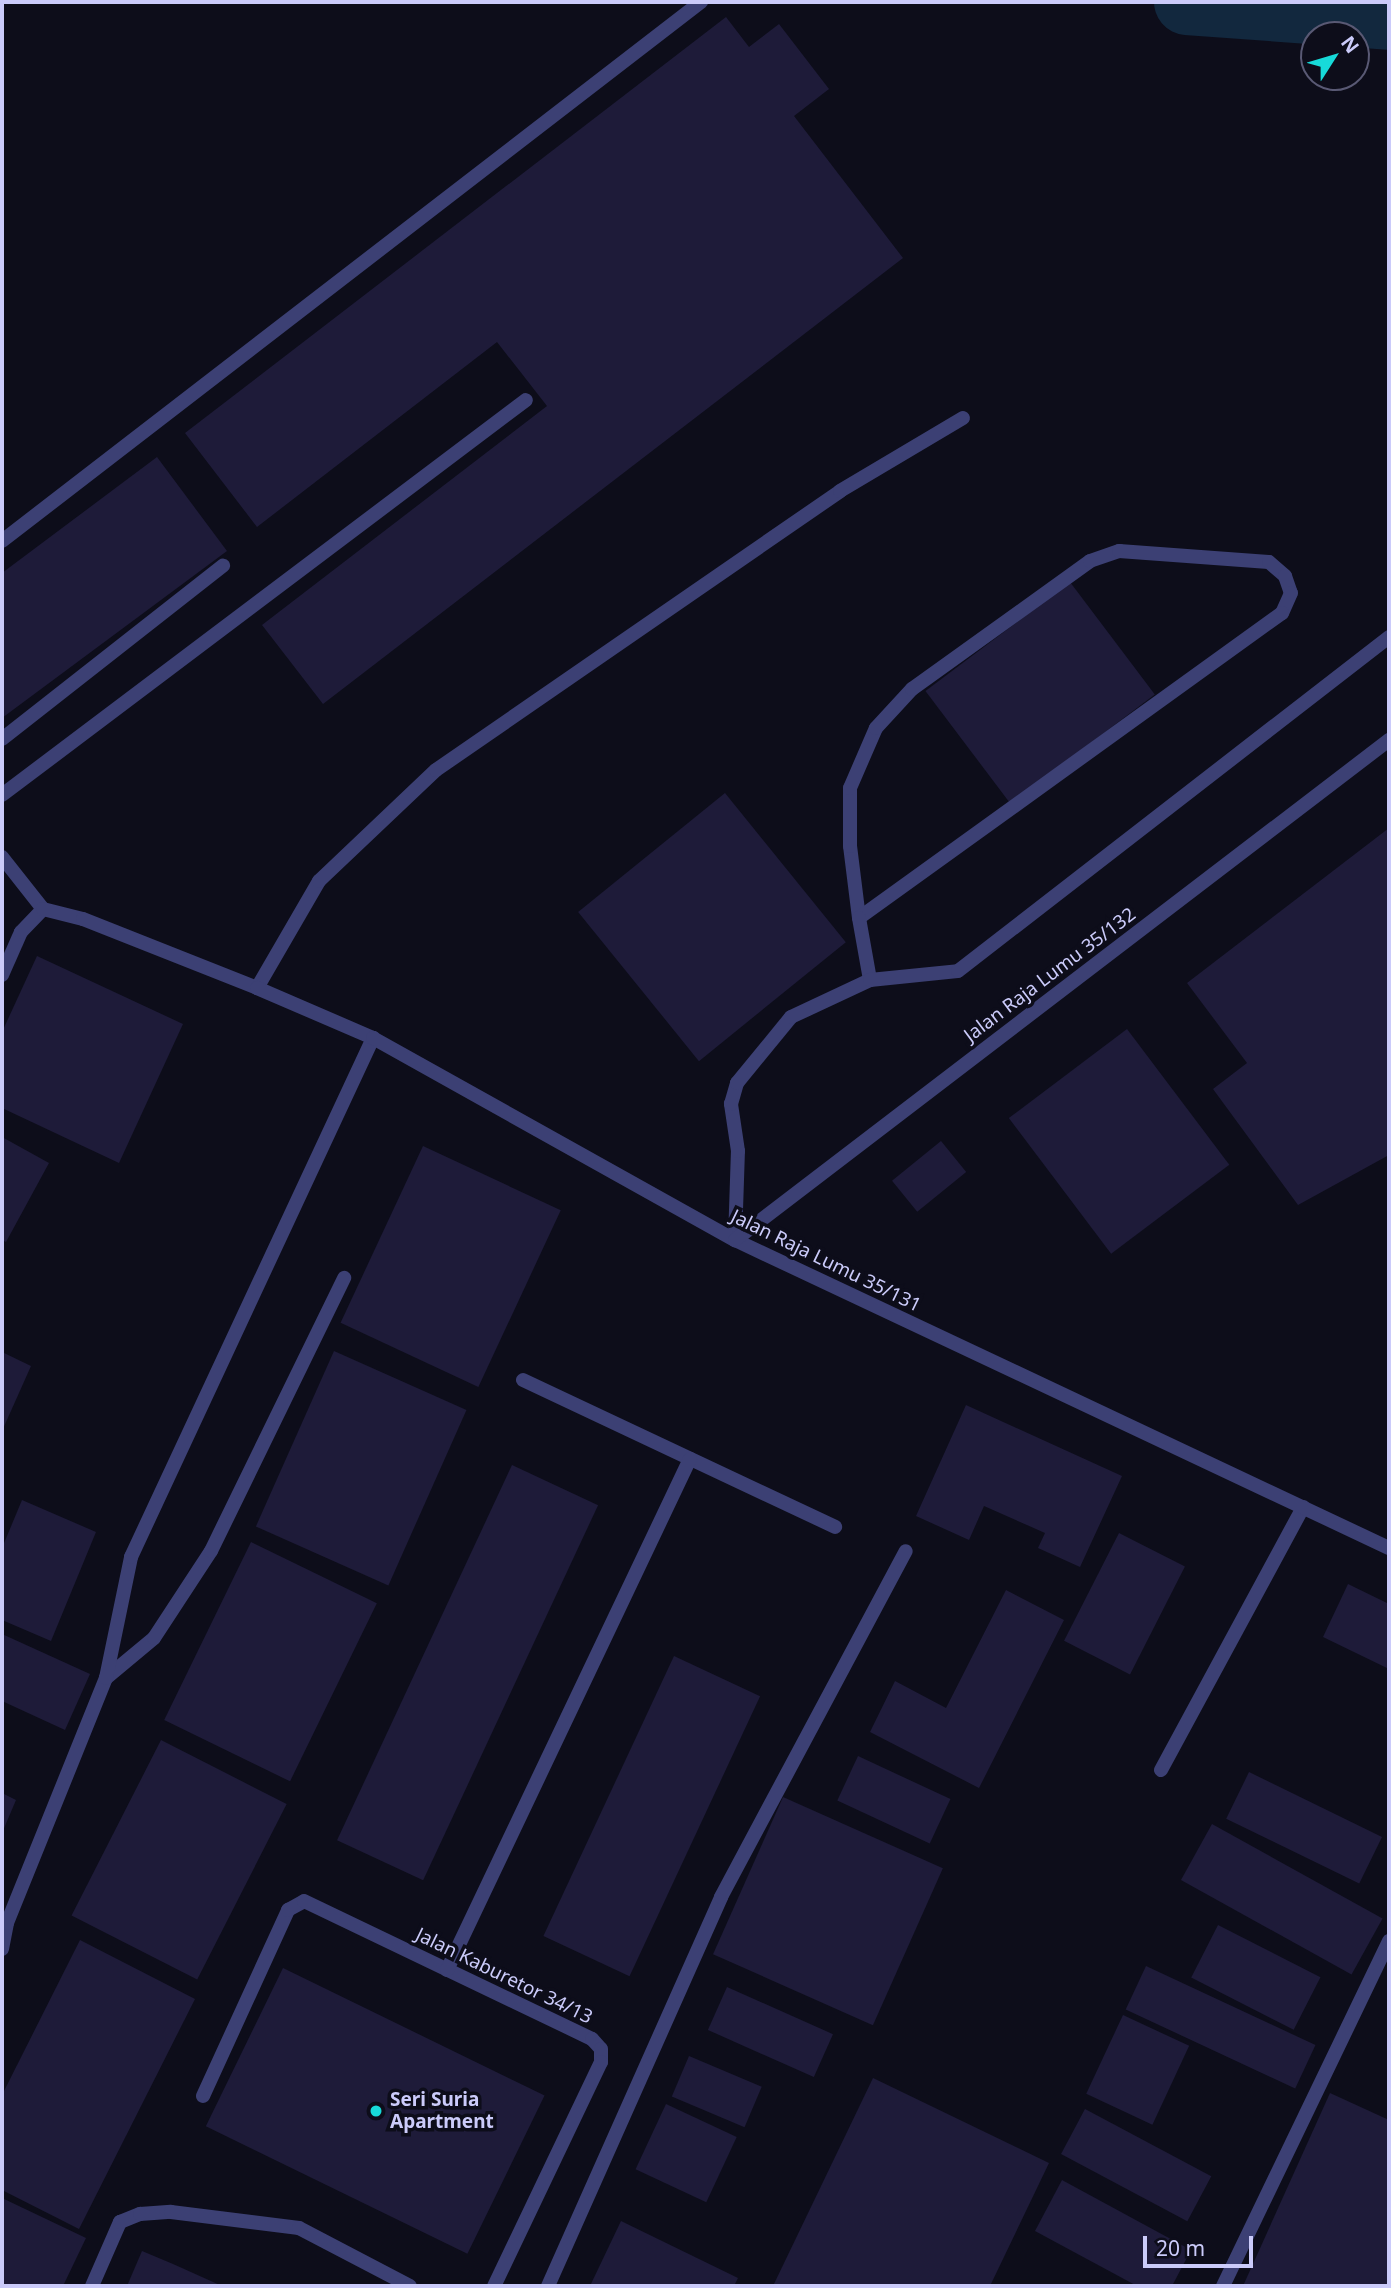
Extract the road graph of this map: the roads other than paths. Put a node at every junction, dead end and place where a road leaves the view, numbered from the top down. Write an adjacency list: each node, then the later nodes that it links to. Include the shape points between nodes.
1 (701, 2): 4 (street)
2 (526, 400): 9 (street)
3 (963, 418): 15 (street, via 841,491 436,770 319,881)
4 (2, 541)
5 (223, 566): 7 (street)
6 (1389, 637): 14 (street, via 958,971)
7 (2, 739)
8 (1389, 740): 17 (street, Jalan Raja Lumu 35/132)
9 (2, 794)
10 (2, 857): 11 (street)
11 (43, 909): 13 (street, via 22,932); 15 (street, Jalan Raja Lumu 35/131, via 83,919)
12 (859, 918): 12 (street, via 1282,613 1291,593 1285,576 1269,562 1119,551 1090,561 912,689 876,728 849,789); 14 (street)
13 (2, 975)
14 (870, 980): 17 (street, via 791,1017 737,1083 731,1104 738,1152)
15 (257, 988): 16 (street, Jalan Raja Lumu 35/131)
16 (373, 1038): 17 (street, Jalan Raja Lumu 35/131); 25 (street, via 131,1557)
17 (735, 1240): 21 (street, Jalan Raja Lumu 35/131)
18 (344, 1278): 25 (street, via 211,1551 154,1638)
19 (523, 1380): 20 (street)
20 (690, 1459): 22 (street); 29 (street)
21 (1303, 1507): 23 (street, Jalan Raja Lumu 35/131); 26 (street)
22 (835, 1527)
23 (1389, 1548)
24 (906, 1551): 34 (street, via 721,1897)
25 (106, 1678): 28 (street, via 7,1923)
26 (1161, 1770)
27 (1389, 1941): 35 (street)
28 (2, 1949)
29 (447, 1970): 30 (street, Jalan Kaburetor 34/13, via 304,1901 288,1910); 33 (street, Jalan Kaburetor 34/13, via 592,2039 601,2049 601,2062)
30 (203, 2096)
31 (92, 2286): 32 (street, via 120,2222 140,2214 171,2212 299,2228)
32 (410, 2286)
33 (494, 2286)
34 (548, 2286)
35 (1223, 2286)

